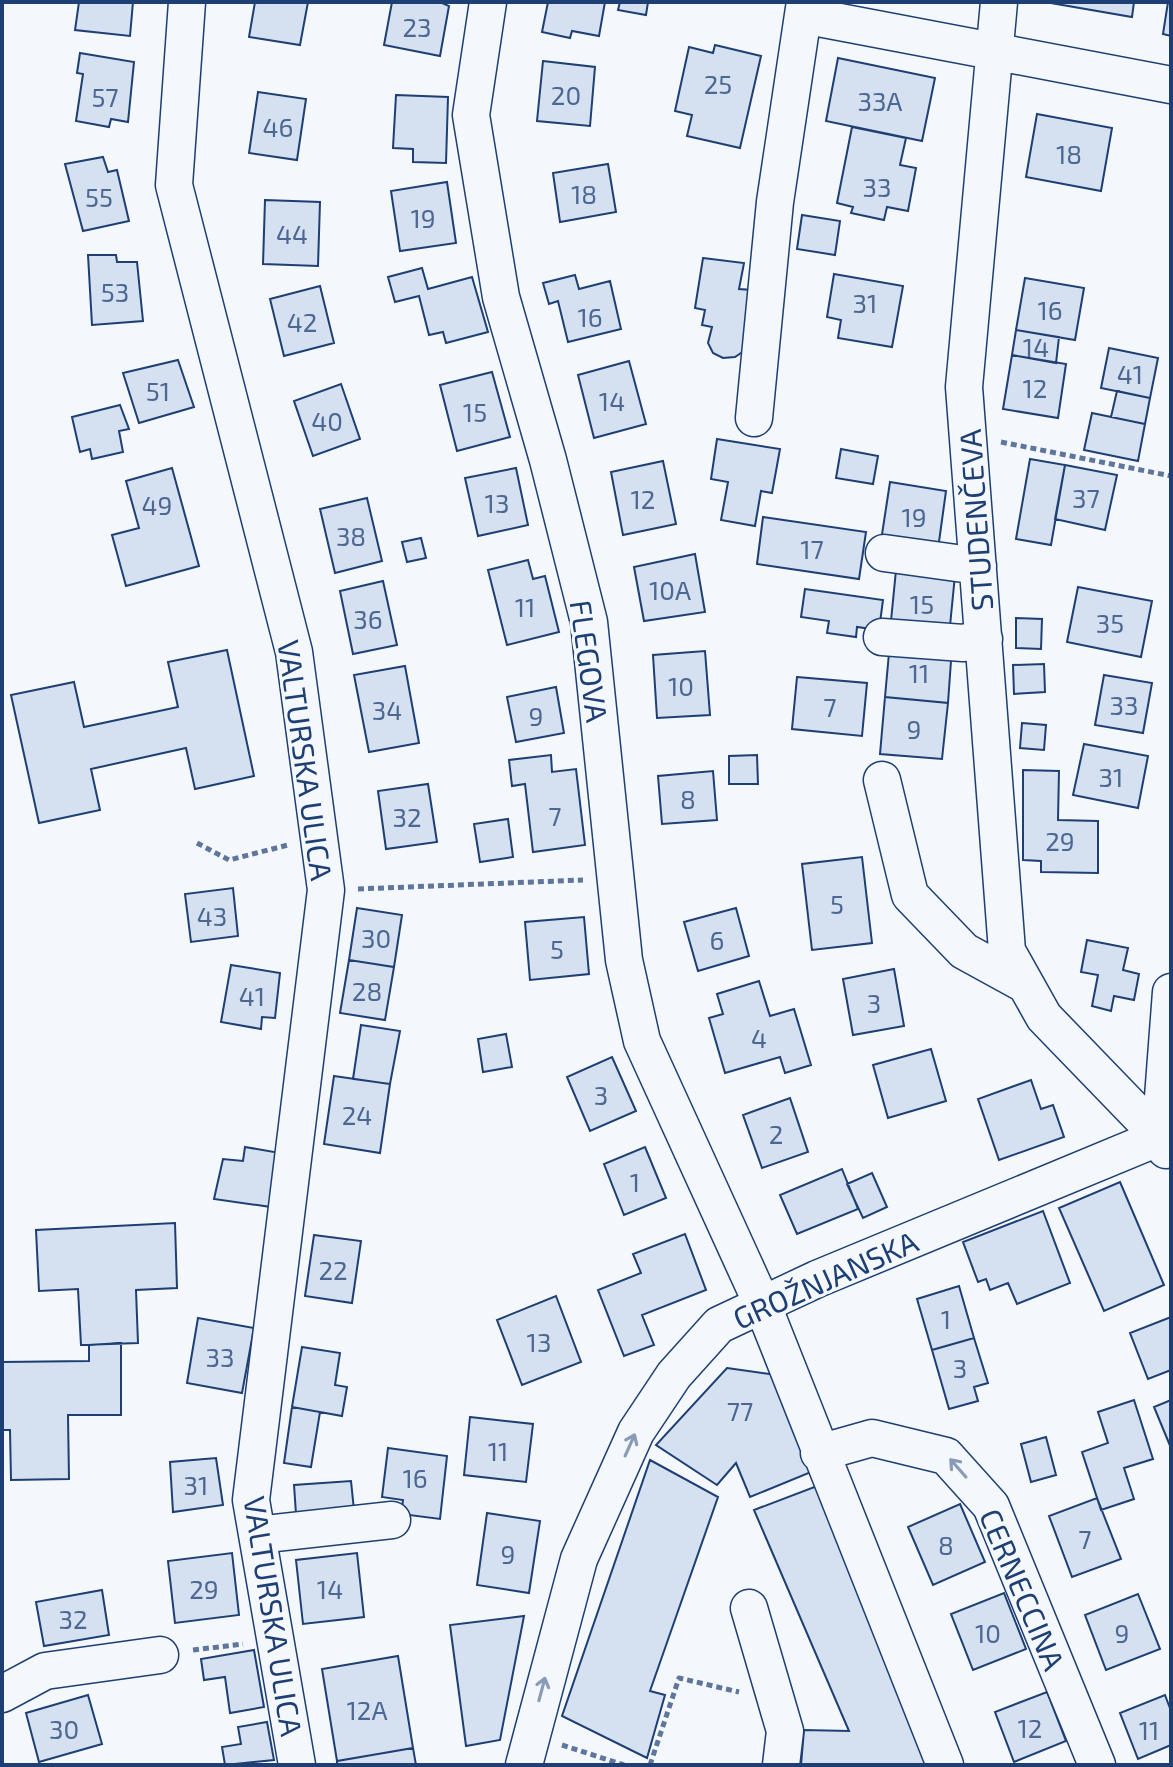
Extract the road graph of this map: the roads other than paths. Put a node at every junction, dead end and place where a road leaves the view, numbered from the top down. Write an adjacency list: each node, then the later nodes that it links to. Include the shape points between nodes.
1 (187, 2): 19 (street, VALTURSKA ULICA, via 174,185 294,652 326,890 251,1500)
2 (488, 2): 16 (street, FLEGOVA, via 471,115 501,297 589,622 624,960 642,1041)
3 (999, 2): 5 (street, STUDENČEVA)
4 (804, 8): 5 (street); 7 (street, via 775,202)
5 (994, 52): 6 (street); 9 (street, STUDENČEVA, via 964,387)
6 (1171, 85)
7 (754, 418)
8 (884, 553): 9 (street)
9 (978, 566): 11 (street, STUDENČEVA)
10 (882, 637): 11 (street, via 963,643)
11 (984, 639): 13 (street, STUDENČEVA, via 1007,951)
12 (882, 780): 13 (street, via 910,895 964,951)
13 (1026, 985): 15 (street, STUDENČEVA, via 1044,1017)
14 (1171, 992): 15 (street)
15 (1167, 1147): 16 (street, GROŽNJANSKA, via 817,1279)
16 (763, 1306): 17 (street); 23 (street, GROŽNJANSKA, one-way to 16, via 579,1559 636,1432 674,1375 719,1325)
17 (819, 1453): 26 (street); 27 (street, CERNECCINA, one-way to 17, via 991,1506 946,1456 872,1438)
18 (392, 1520): 19 (street)
19 (257, 1535): 24 (street, VALTURSKA ULICA)
20 (749, 1608): 25 (street, via 785,1731)
21 (160, 1655): 22 (street, via 45,1671)
22 (2, 1694)
23 (528, 1750)
24 (297, 1765)
25 (781, 1765)
26 (945, 1765)
27 (1097, 1765)

